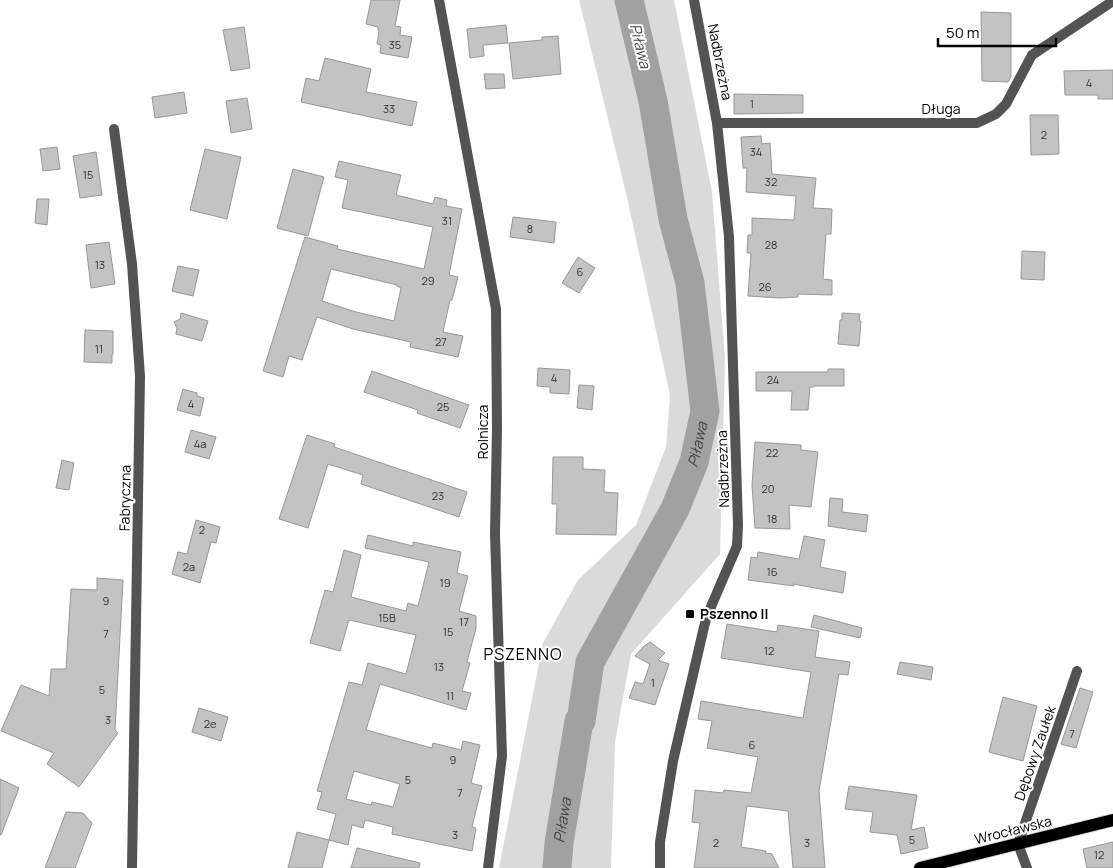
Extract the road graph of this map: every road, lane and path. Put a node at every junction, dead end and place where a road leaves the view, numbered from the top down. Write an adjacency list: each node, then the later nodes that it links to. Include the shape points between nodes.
1 (439, 0): 10 (street, Rolnicza, via 496,310 495,534 502,756)
2 (694, 0): 4 (street, Nadbrzeżna)
3 (1113, 0): 4 (street, Długa, via 1032,55 1006,104 996,114 977,123)
4 (717, 123): 11 (street, Nadbrzeżna, via 729,237 737,546 704,628 673,760 660,842)
5 (114, 129): 9 (street, Fabryczna, via 132,264 140,376)
6 (1077, 671): 8 (street, Dębowy Zaułek)
7 (1113, 820): 8 (main road, Wrocławska)
8 (1018, 844): 12 (main road, Wrocławska); 13 (street)
9 (132, 868)
10 (488, 868)
11 (660, 868)
12 (920, 868)
13 (1027, 868)

